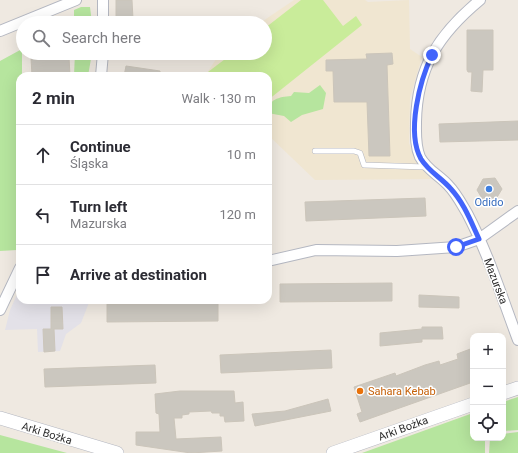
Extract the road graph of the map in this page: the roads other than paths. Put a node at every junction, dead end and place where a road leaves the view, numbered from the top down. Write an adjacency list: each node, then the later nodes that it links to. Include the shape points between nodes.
1 (76, 0): 4 (street)
2 (104, 0): 5 (street)
3 (480, 0): 11 (street, Mazurska, via 438,42 422,81 417,99 416,138 420,157)
4 (38, 16)
5 (104, 16)
6 (16, 25): 7 (street)
7 (0, 32)
8 (102, 60): 9 (street)
9 (101, 72)
10 (315, 151): 11 (lane, via 354,151 360,153 364,165)
11 (427, 167): 13 (street, Mazurska, via 447,184 459,199)
12 (518, 212): 13 (street)
13 (479, 239): 14 (street, via 456,247 437,249 316,250); 17 (street, Mazurska)
14 (272, 260)
15 (16, 276): 16 (street)
16 (0, 310)
17 (518, 340)
18 (518, 388): 19 (street)
19 (506, 392)
20 (470, 405): 23 (street, Arki Bożka)
21 (0, 418): 22 (street, Arki Bożka)
22 (116, 453)
23 (333, 453)

